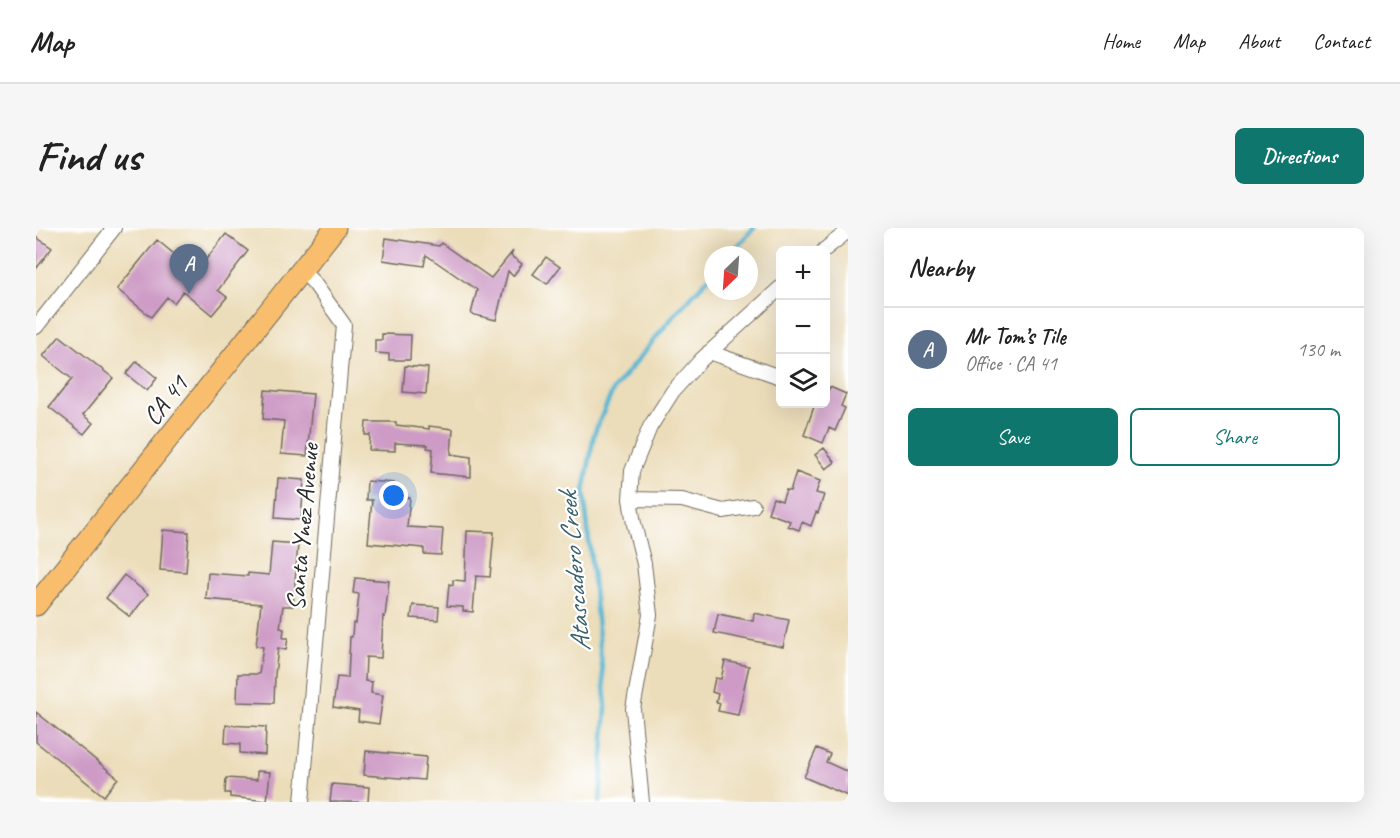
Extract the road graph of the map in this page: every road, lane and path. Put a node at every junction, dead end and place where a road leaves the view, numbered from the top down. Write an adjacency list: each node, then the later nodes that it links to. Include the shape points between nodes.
1 (114, 228): 7 (street)
2 (335, 228): 5 (main road, CA 41 / CA 41)
3 (848, 231): 4 (street)
4 (830, 246)
5 (302, 271): 12 (main road, CA 41 / CA 41); 13 (street, Santa Ynez Avenue, via 344,325)
6 (776, 292): 8 (street)
7 (36, 327)
8 (709, 352): 9 (street); 10 (street, via 674,391 650,427 632,471)
9 (776, 376)
10 (630, 499): 11 (street, via 682,500 723,511); 14 (street, via 650,615 633,709)
11 (753, 506)
12 (36, 605)
13 (302, 802)
14 (642, 802)

